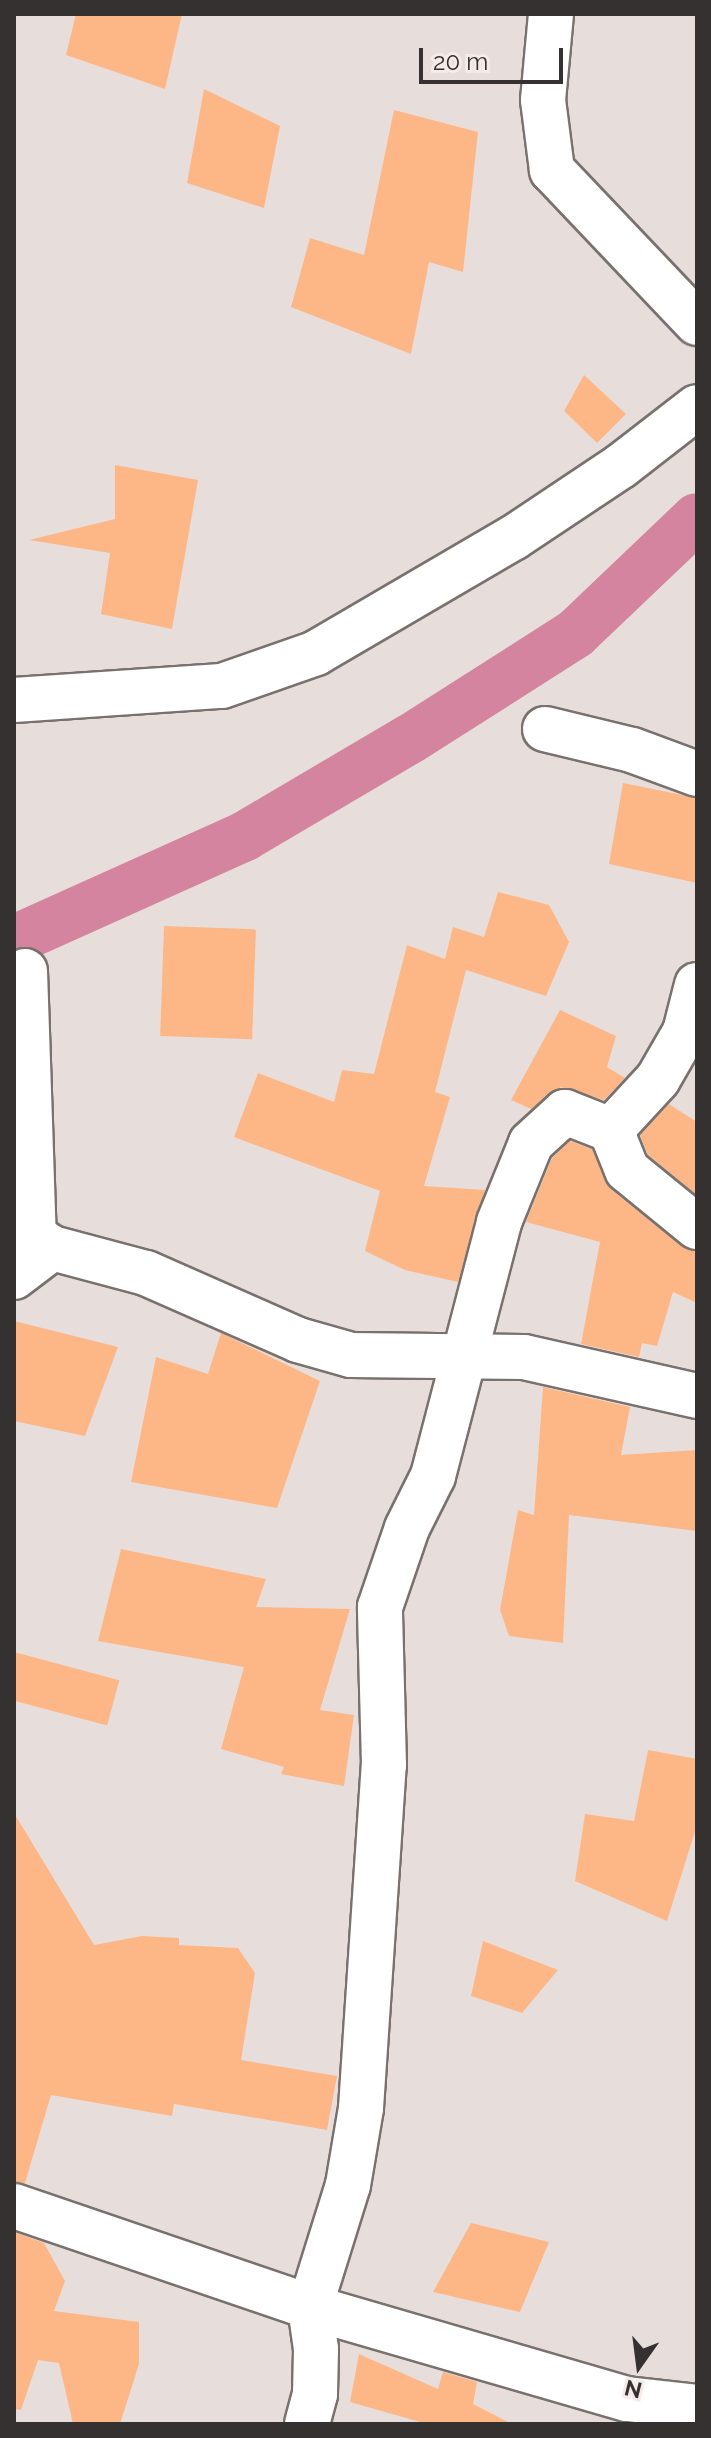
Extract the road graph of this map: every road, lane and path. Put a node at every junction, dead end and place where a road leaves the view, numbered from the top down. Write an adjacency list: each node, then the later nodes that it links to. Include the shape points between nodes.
1 (551, 14): 2 (street, via 543,100 552,170)
2 (697, 323)
3 (697, 407): 4 (street, via 513,538 316,653 222,686)
4 (14, 700)
5 (545, 729): 6 (street, via 632,750)
6 (697, 774)
7 (25, 971): 11 (street, via 34,1236)
8 (697, 985): 9 (street, via 685,1032 658,1079)
9 (611, 1130): 10 (street, via 627,1170); 13 (street, via 565,1112 531,1143 499,1222)
10 (697, 1227)
11 (52, 1248): 12 (street); 13 (street, via 146,1273 298,1340 351,1355)
12 (14, 1277)
13 (462, 1359): 14 (street, via 524,1357); 16 (street, via 433,1476 407,1528 380,1607 384,1765 361,2108 348,2185)
14 (697, 1396)
15 (14, 2206): 16 (street)
16 (310, 2307): 17 (street, via 627,2399); 18 (street, via 315,2394)
17 (697, 2407)
18 (307, 2424)

